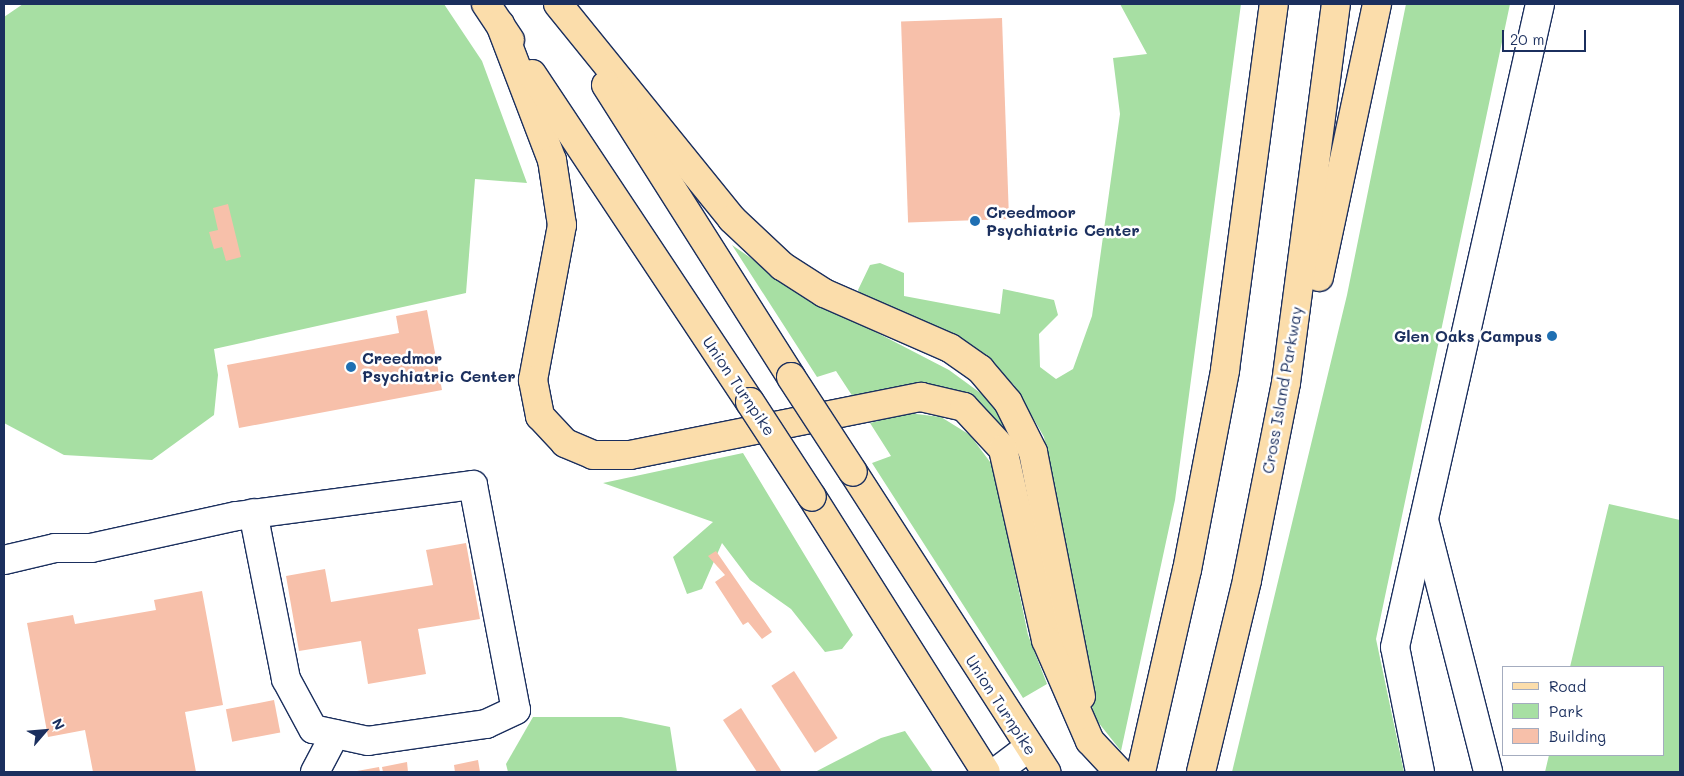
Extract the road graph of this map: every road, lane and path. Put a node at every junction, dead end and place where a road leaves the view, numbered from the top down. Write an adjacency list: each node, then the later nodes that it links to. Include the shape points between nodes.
1 (556, 4): 14 (main road, Union Turnpike, bridge); 15 (main road, via 732,219 782,266 824,293 950,348 980,369 1008,402 1033,452)
2 (1274, 4): 20 (main road, via 1225,370 1187,570)
3 (1336, 4): 12 (main road, Cross Island Parkway, via 1286,383)
4 (1376, 4): 8 (main road)
5 (1383, 4): 8 (main road)
6 (1540, 4): 10 (street)
7 (493, 14): 15 (main road, via 552,160 562,225 533,380 540,416 565,443 593,455 630,455 921,397 964,407 1003,449 1046,640); 17 (main road, Union Turnpike, bridge, via 812,497)
8 (1351, 122): 12 (main road, via 1305,344)
9 (253, 513): 11 (street, via 91,548 55,548); 13 (street, via 286,679 313,730); 13 (street, via 473,485 516,710 486,724 368,741)
10 (1422, 514): 22 (street, via 1395,647); 23 (street)
11 (4, 560)
12 (1247, 580): 21 (main road, Cross Island Parkway)
13 (335, 734): 16 (street)
14 (1028, 748): 18 (street); 19 (main road, Union Turnpike)
15 (1105, 757)
16 (315, 772)
17 (986, 772)
18 (996, 772)
19 (1046, 772)
20 (1141, 772)
21 (1201, 772)
22 (1420, 772)
23 (1488, 772)

